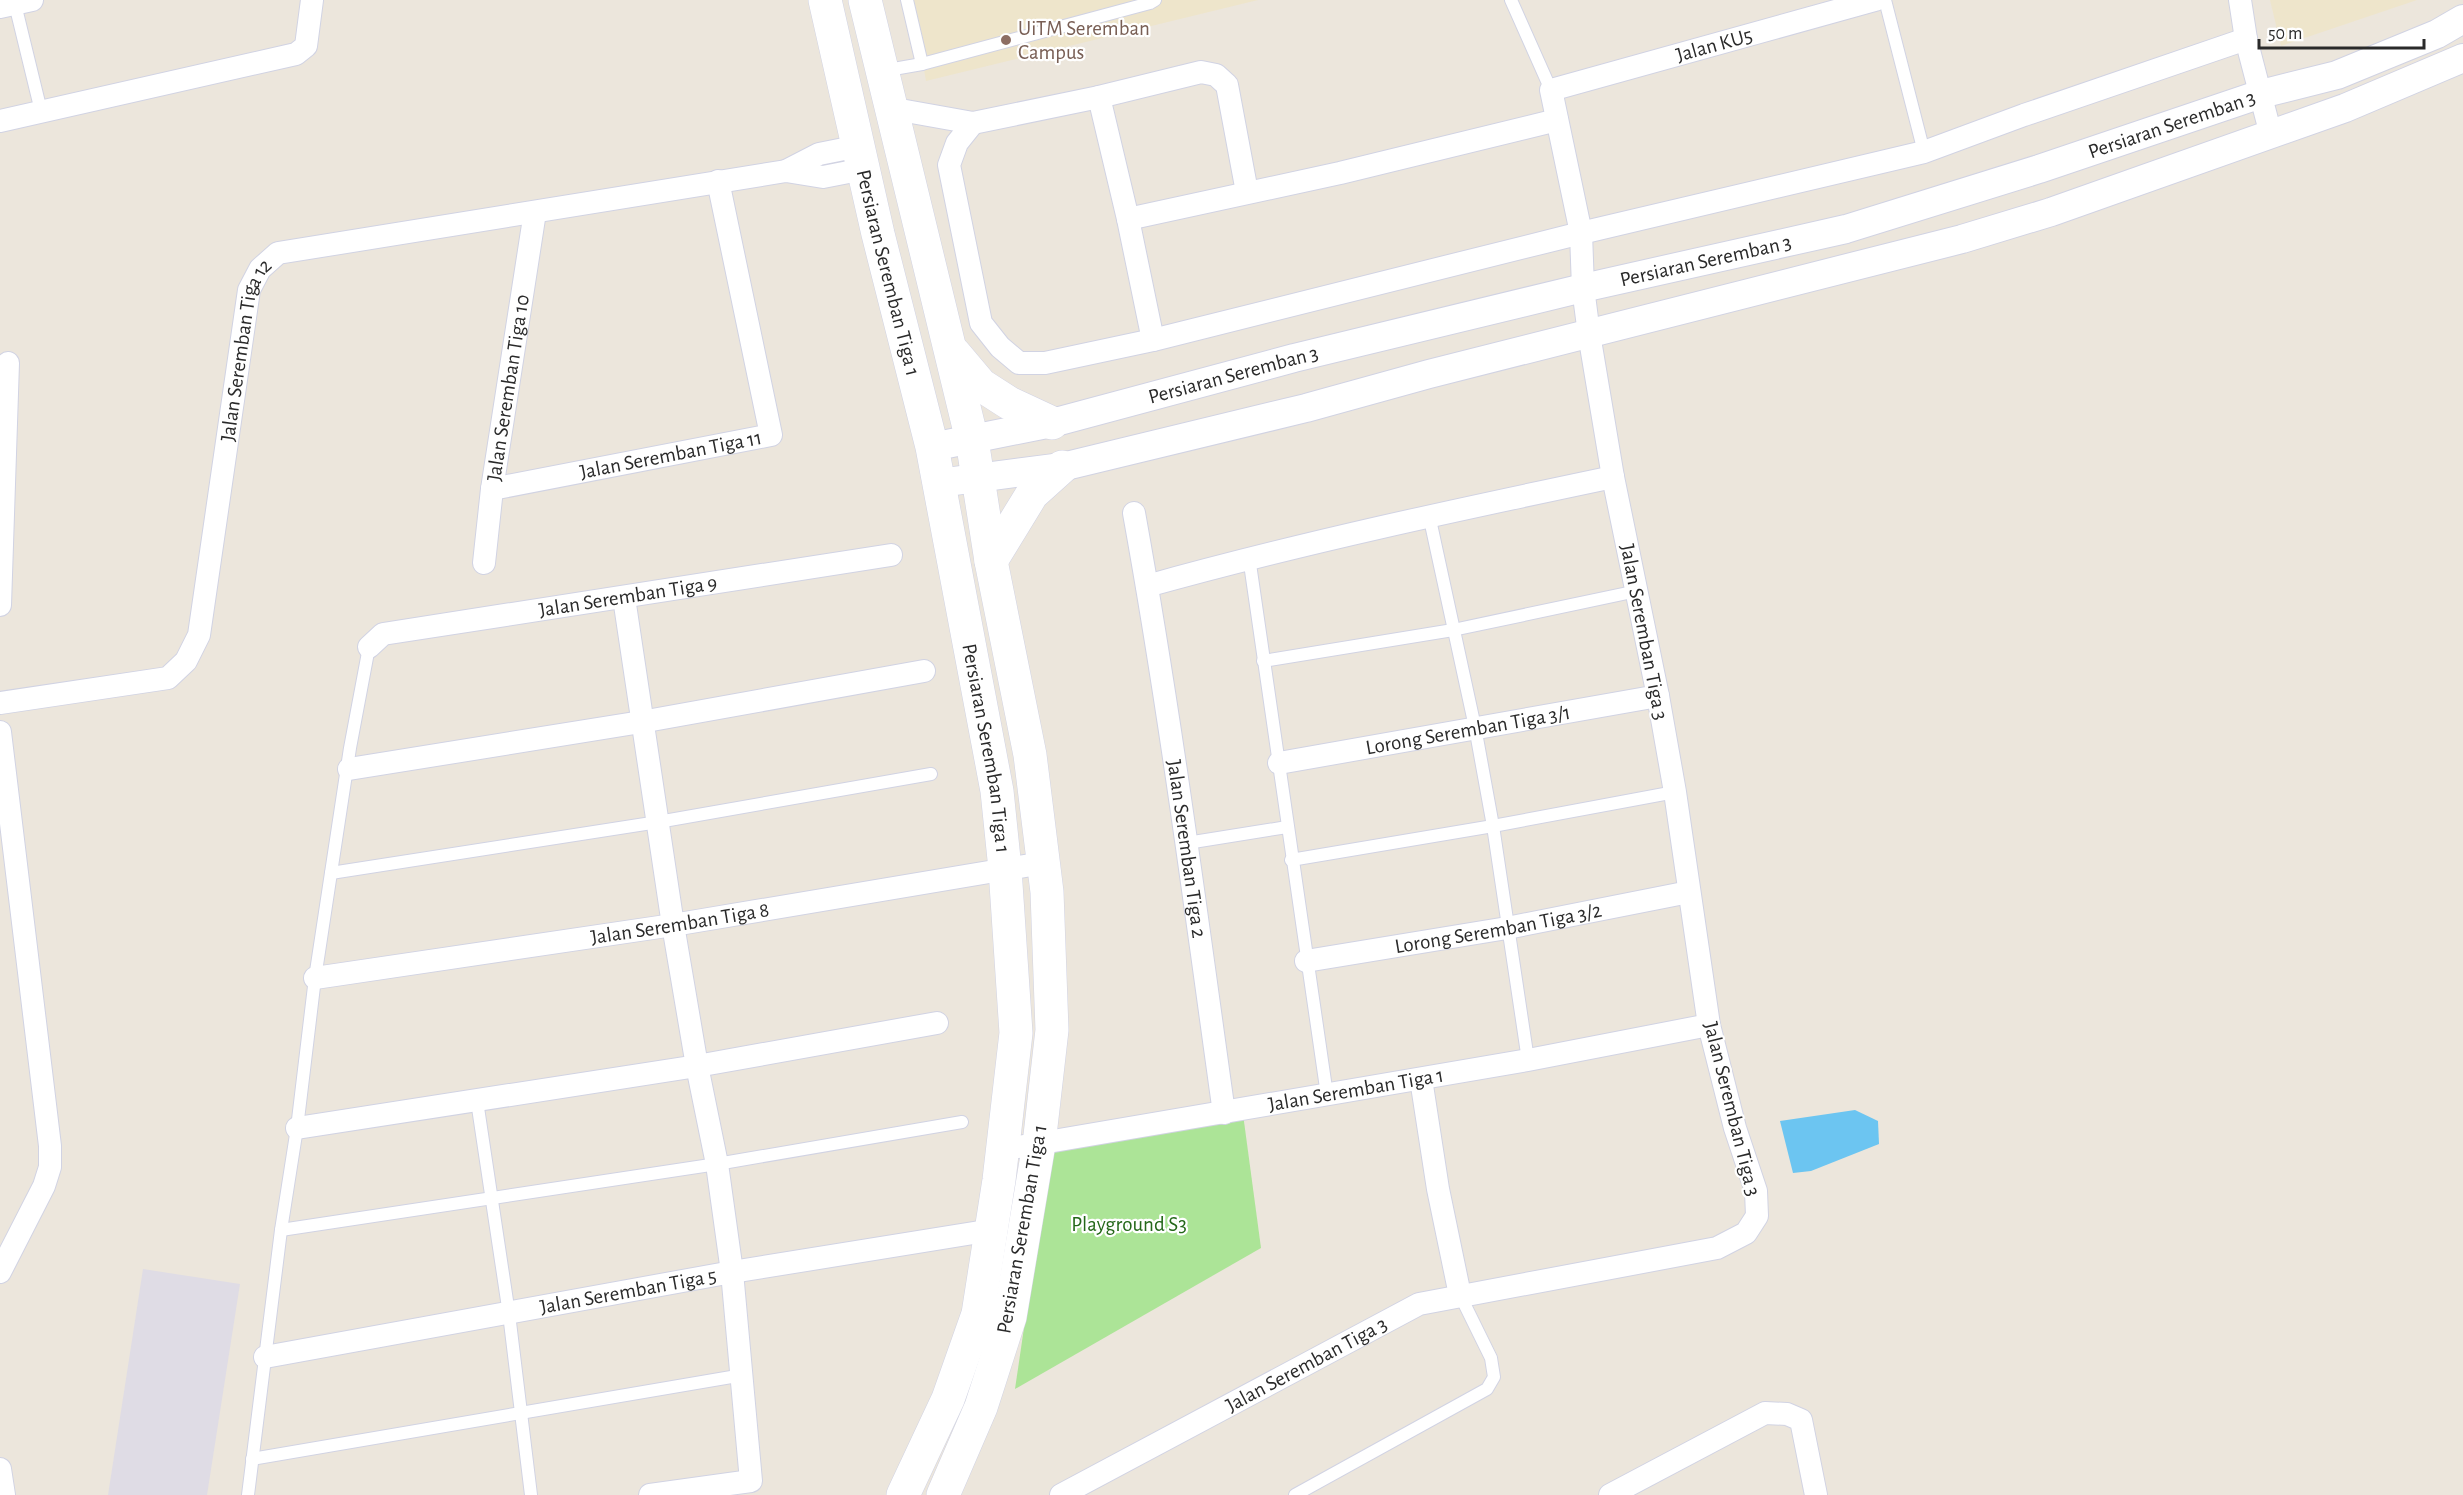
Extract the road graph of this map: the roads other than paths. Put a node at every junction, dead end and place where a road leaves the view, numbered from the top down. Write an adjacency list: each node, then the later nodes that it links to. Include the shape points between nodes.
1 (312, 0): 20 (street, via 306,46 296,54)
2 (825, 0): 26 (main road, Persiaran Seremban Tiga 1)
3 (865, 0): 15 (main road, Persiaran Seremban Tiga 1)
4 (907, 0): 14 (lane)
5 (1155, 0): 14 (lane)
6 (1511, 0): 16 (lane)
7 (1875, 0): 16 (street, Jalan KU5)
8 (1885, 0): 25 (lane)
9 (2240, 0): 12 (street)
10 (15, 3): 20 (lane)
11 (2463, 19): 17 (street, Persiaran Seremban 3, via 2437,34 2337,75)
12 (2246, 39): 17 (street); 25 (street)
13 (2463, 58): 24 (street, Persiaran Seremban 3)
14 (922, 64): 15 (lane)
15 (881, 71): 19 (main road, Persiaran Seremban Tiga 1)
16 (1551, 90): 21 (street, Jalan Seremban Tiga 3)
17 (2261, 94): 24 (street); 27 (street, Persiaran Seremban 3)
18 (1099, 97): 23 (street); 29 (street, via 1202,72 1216,75 1227,85); 32 (street)
19 (889, 108): 23 (street); 37 (main road, Persiaran Seremban Tiga 1)
20 (41, 111): 22 (street)
21 (1557, 120): 29 (street); 33 (street, Jalan Seremban Tiga 3)
22 (0, 121)
23 (974, 123): 36 (street, via 957,143 949,165 981,322 1000,347 1019,363 1045,363)
24 (2271, 135): 31 (street, Persiaran Seremban 3)
25 (1924, 152): 33 (street)
26 (861, 158): 28 (street, Jalan Seremban Tiga 12, via 823,177 786,171); 41 (main road, Persiaran Seremban Tiga 1)
27 (2039, 169): 31 (street); 34 (street, Persiaran Seremban 3, via 1846,229)
28 (718, 181): 30 (street, Jalan Seremban Tiga 12); 46 (street, Jalan Seremban Tiga 11, via 771,435)
29 (1247, 192): 32 (street)
30 (535, 212): 46 (street, Jalan Seremban Tiga 10); 62 (street, Jalan Seremban Tiga 12, via 278,253 260,269 249,290 199,636 186,661 168,678)
31 (2051, 212): 35 (street, Persiaran Seremban 3, via 1962,239)
32 (1128, 219): 36 (street)
33 (1581, 233): 34 (street, Jalan Seremban Tiga 3); 36 (street)
34 (1583, 288): 35 (street, Jalan Seremban Tiga 3); 39 (street, Persiaran Seremban 3, via 1294,358)
35 (1589, 334): 42 (street, Persiaran Seremban 3); 43 (street, Jalan Seremban Tiga 3)
36 (1153, 340)
37 (949, 347): 39 (main road, via 981,386); 40 (main road, Persiaran Seremban Tiga 1)
38 (8, 363): 56 (street)
39 (1052, 423): 40 (street, Persiaran Seremban 3)
40 (972, 440): 41 (street, Persiaran Seremban 3); 44 (main road, Persiaran Seremban Tiga 1)
41 (932, 447): 45 (main road, Persiaran Seremban Tiga 1)
42 (1062, 467): 44 (street, Persiaran Seremban 3); 51 (main road, via 1032,494)
43 (1613, 477): 48 (street); 54 (street, Jalan Seremban Tiga 3)
44 (978, 478): 45 (street, Persiaran Seremban 3); 51 (main road, Persiaran Seremban Tiga 1)
45 (939, 483): 76 (main road, Persiaran Seremban Tiga 1, via 997,791)
46 (492, 489): 52 (street, Jalan Seremban Tiga 10)
47 (1134, 513): 53 (street, Jalan Seremban Tiga 2)
48 (1429, 515): 50 (street); 57 (lane)
49 (891, 555): 55 (street, Jalan Seremban Tiga 9)
50 (1249, 557): 53 (street); 59 (lane)
51 (991, 561): 75 (main road, Persiaran Seremban Tiga 1, via 1030,755)
52 (484, 563)
53 (1147, 586): 73 (street, Jalan Seremban Tiga 2)
54 (1636, 591): 57 (lane); 61 (street, Jalan Seremban Tiga 3)
55 (624, 598): 58 (street, Jalan Seremban Tiga 9, via 383,634); 63 (street)
56 (0, 605)
57 (1452, 630): 59 (lane); 64 (lane)
58 (369, 647): 67 (lane)
59 (1263, 661): 66 (lane)
60 (924, 671): 63 (street)
61 (1658, 696): 64 (street, Lorong Seremban Tiga 3/1); 69 (street, Jalan Seremban Tiga 3)
62 (0, 703)
63 (641, 722): 67 (street); 70 (street)
64 (1475, 727): 66 (street, Lorong Seremban Tiga 3/1); 72 (lane)
65 (0, 732): 99 (street, via 50,1167)
66 (1279, 763): 71 (lane)
67 (349, 769): 77 (lane)
68 (931, 774): 70 (lane)
69 (1675, 792): 72 (lane); 78 (street, Jalan Seremban Tiga 3)
70 (658, 822): 77 (lane); 79 (street)
71 (1287, 826): 73 (lane); 74 (lane)
72 (1493, 826): 74 (lane); 80 (lane)
73 (1187, 843): 90 (street, Jalan Seremban Tiga 2)
74 (1292, 860): 81 (lane)
75 (1043, 863): 76 (street, Jalan Seremban Tiga 8); 93 (main road, Persiaran Seremban Tiga 1, via 1052,1030)
76 (1005, 869): 79 (street, Jalan Seremban Tiga 8); 94 (main road, Persiaran Seremban Tiga 1, via 1016,1033)
77 (331, 873): 82 (lane)
78 (1689, 892): 80 (street, Lorong Seremban Tiga 3/2); 84 (street, Jalan Seremban Tiga 3)
79 (673, 925): 82 (street, Jalan Seremban Tiga 8); 86 (street)
80 (1507, 928): 81 (street, Lorong Seremban Tiga 3/2); 85 (lane)
81 (1306, 961): 88 (lane)
82 (315, 978): 92 (lane)
83 (937, 1023): 86 (street)
84 (1709, 1025): 85 (street, Jalan Seremban Tiga 1); 101 (street, Jalan Seremban Tiga 3, via 1735,1128 1756,1191 1756,1216 1746,1233 1717,1248)
85 (1528, 1060): 87 (street, Jalan Seremban Tiga 1)
86 (697, 1066): 89 (street); 95 (street)
87 (1421, 1079): 88 (street, Jalan Seremban Tiga 1); 101 (street)
88 (1327, 1095): 90 (street, Jalan Seremban Tiga 1)
89 (477, 1101): 92 (street); 96 (lane)
90 (1224, 1113): 93 (street, Jalan Seremban Tiga 1)
91 (962, 1122): 95 (lane)
92 (297, 1128): 97 (lane)
93 (1039, 1144): 94 (street, Jalan Seremban Tiga 1); 115 (main road, Persiaran Seremban Tiga 1, via 1010,1317 981,1407)
94 (1001, 1150): 98 (main road, Persiaran Seremban Tiga 1)
95 (717, 1164): 96 (lane); 100 (street)
96 (492, 1197): 97 (lane); 102 (lane)
97 (281, 1230): 103 (lane)
98 (992, 1230): 100 (street, Jalan Seremban Tiga 5); 114 (main road, Persiaran Seremban Tiga 1, via 978,1314 948,1399)
99 (0, 1272)
100 (732, 1272): 102 (street, Jalan Seremban Tiga 5); 104 (street)
101 (1460, 1295): 116 (street, Jalan Seremban Tiga 3, via 1419,1304); 117 (lane, via 1491,1358 1494,1377 1487,1389)
102 (509, 1314): 103 (street, Jalan Seremban Tiga 5); 105 (lane)
103 (265, 1357): 106 (lane)
104 (743, 1374): 105 (lane); 108 (street)
105 (522, 1412): 106 (lane); 112 (lane)
106 (252, 1459): 111 (lane)
107 (0, 1469): 110 (street)
108 (752, 1488): 113 (street)
109 (1619, 1493): 118 (street, via 1765,1413 1787,1414 1801,1420)
110 (4, 1495)
111 (248, 1495)
112 (531, 1495)
113 (650, 1495)
114 (903, 1495)
115 (943, 1495)
116 (1061, 1495)
117 (1295, 1495)
118 (1816, 1495)

